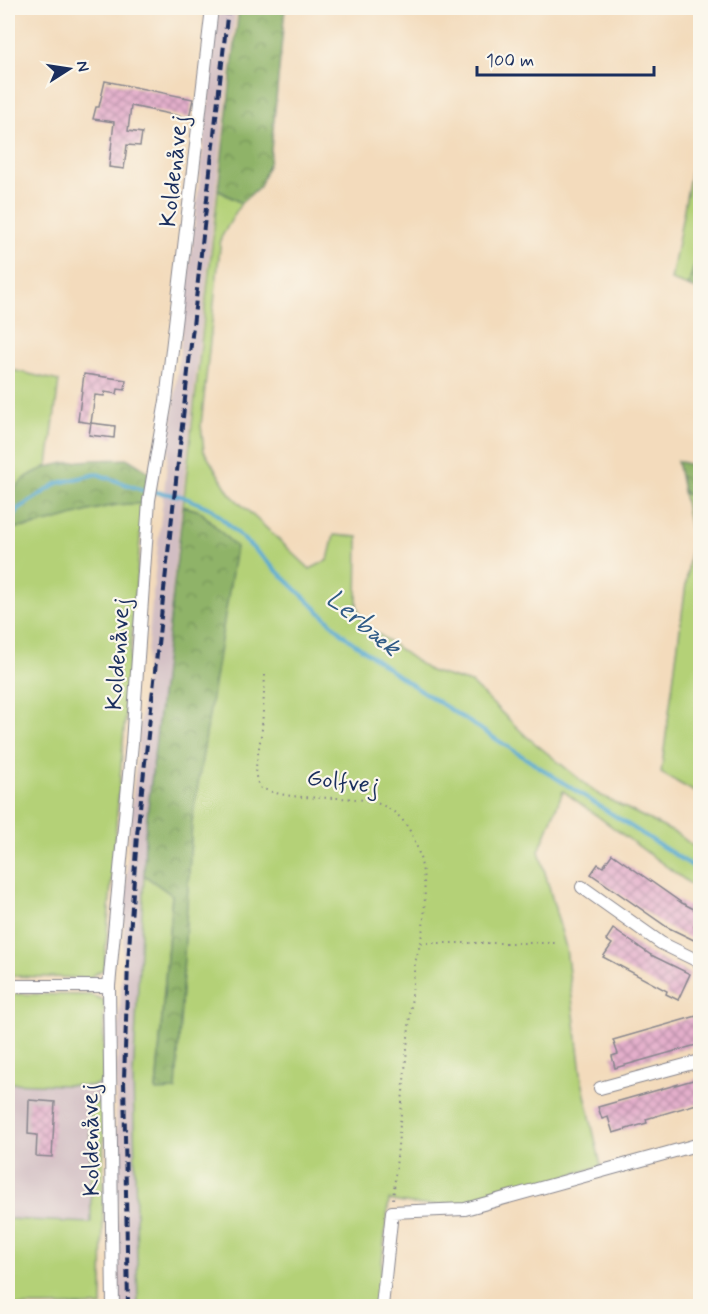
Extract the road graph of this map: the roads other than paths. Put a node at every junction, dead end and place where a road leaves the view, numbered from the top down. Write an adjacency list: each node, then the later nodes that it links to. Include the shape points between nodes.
1 (212, 8): 5 (street, Koldenåvej, via 169,380 149,500)
2 (582, 888): 3 (street, via 661,943)
3 (700, 962)
4 (8, 986): 5 (street)
5 (109, 986): 9 (street, Koldenåvej)
6 (700, 1061): 7 (street)
7 (600, 1088)
8 (700, 1144): 10 (street, via 465,1209 392,1212)
9 (113, 1306)
10 (382, 1306)

